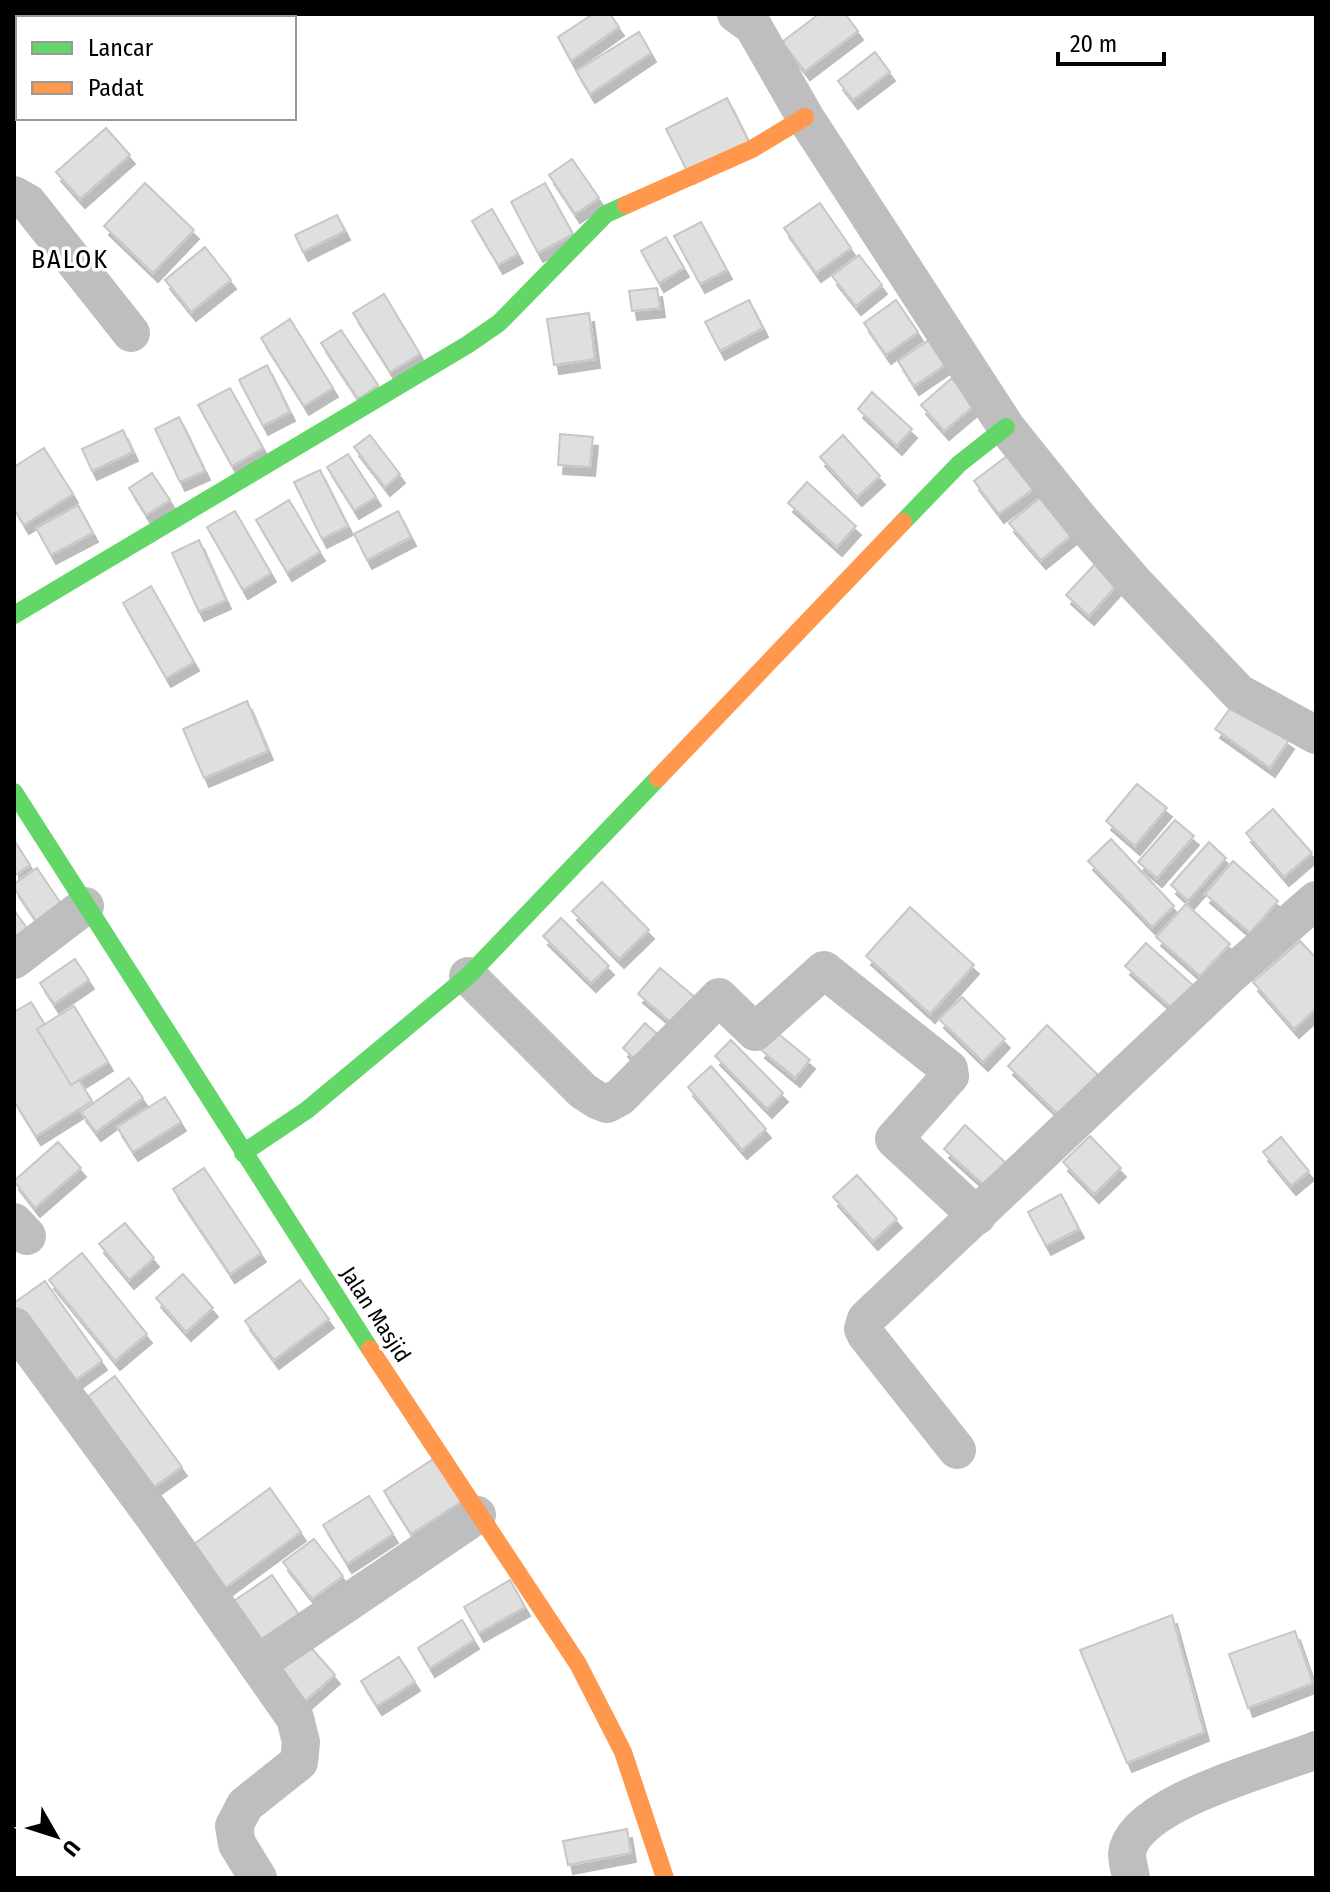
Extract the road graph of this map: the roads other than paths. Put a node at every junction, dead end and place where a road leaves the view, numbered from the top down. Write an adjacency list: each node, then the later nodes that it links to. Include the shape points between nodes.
1 (736, 14): 2 (street, via 753,26)
2 (796, 123): 5 (street); 6 (street, via 752,149 606,214 499,323 467,345)
3 (14, 195): 4 (street, via 28,203)
4 (131, 333)
5 (1006, 427): 7 (street, via 1133,581 1239,693); 12 (street, via 959,464)
6 (21, 611)
7 (1316, 735)
8 (14, 792): 10 (street, Jalan Masjid)
9 (1316, 900): 14 (street)
10 (85, 906): 11 (street); 13 (street, Jalan Masjid)
11 (14, 960)
12 (468, 976): 13 (street, via 330,1094); 14 (street, via 583,1091 607,1104 719,997 755,1032 824,970 949,1069 948,1078 894,1139)
13 (243, 1153): 17 (street, Jalan Masjid)
14 (977, 1216): 16 (street, via 864,1324 866,1335)
15 (14, 1326): 18 (street)
16 (957, 1450)
17 (477, 1515): 18 (street); 20 (street, Jalan Masjid, via 578,1664 604,1712 623,1752)
18 (257, 1664): 21 (street, via 295,1718 301,1742 299,1762 245,1805 234,1826 237,1844)
19 (1316, 1750): 22 (street, via 1204,1790 1142,1824 1127,1852)
20 (656, 1874)
21 (258, 1878)
22 (1131, 1878)

